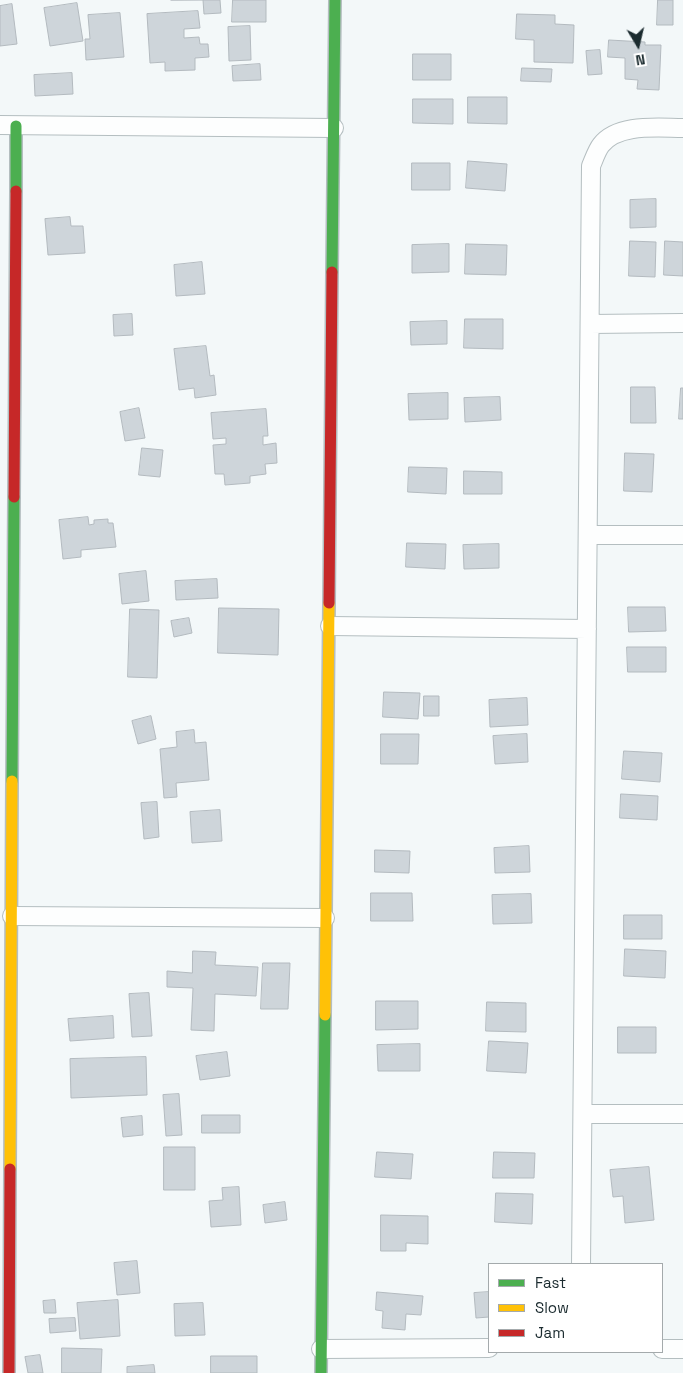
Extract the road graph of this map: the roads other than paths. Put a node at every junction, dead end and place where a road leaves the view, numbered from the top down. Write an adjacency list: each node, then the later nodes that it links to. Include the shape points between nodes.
1 (335, 0): 3 (street)
2 (8, 126): 3 (street); 7 (street)
3 (334, 128): 10 (street)
4 (683, 128): 6 (street, via 624,131 611,136 601,145 591,166)
5 (683, 323): 6 (street)
6 (590, 324): 8 (street)
7 (7, 422): 12 (street)
8 (588, 535): 9 (street); 11 (street)
9 (683, 536)
10 (330, 626): 11 (street); 14 (street)
11 (587, 629): 16 (street)
12 (6, 736): 13 (street)
13 (12, 916): 14 (street); 15 (street)
14 (325, 918): 21 (street)
15 (6, 1036): 19 (street)
16 (583, 1114): 17 (street); 18 (street)
17 (683, 1114)
18 (581, 1263)
19 (5, 1346): 24 (street)
20 (488, 1348): 21 (street)
21 (321, 1349): 25 (street)
22 (663, 1349): 23 (street)
23 (683, 1349)
24 (9, 1373)
25 (321, 1373)

